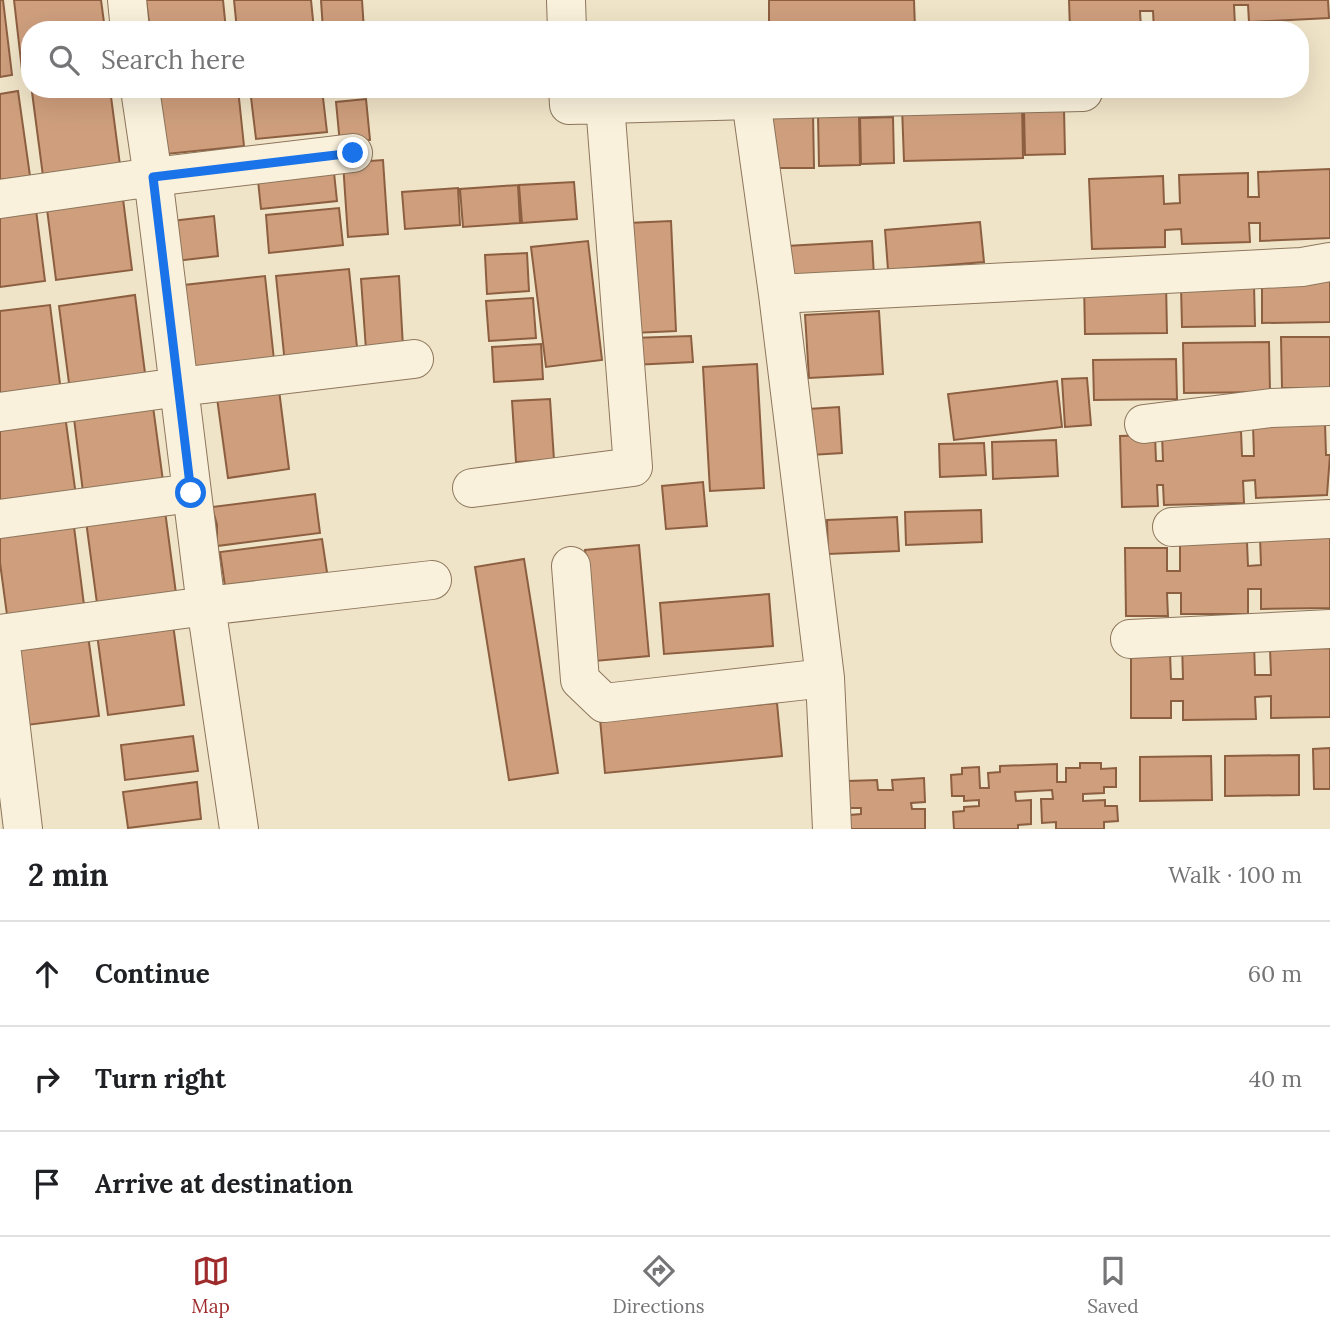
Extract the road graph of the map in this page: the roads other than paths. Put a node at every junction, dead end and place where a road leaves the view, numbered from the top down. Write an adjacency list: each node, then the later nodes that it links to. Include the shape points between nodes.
1 (127, 0): 3 (street)
2 (566, 0): 4 (street)
3 (129, 21)
4 (566, 21)
5 (141, 98): 11 (street)
6 (569, 98): 9 (street, via 569,105)
7 (834, 98): 8 (street)
8 (751, 100): 9 (street); 14 (street)
9 (605, 104): 20 (street, via 633,467)
10 (353, 153): 11 (street)
11 (153, 177): 12 (street); 16 (street)
12 (0, 199)
13 (1330, 262): 14 (street)
14 (778, 294): 31 (street)
15 (414, 359): 16 (street)
16 (179, 387): 18 (street); 21 (street)
17 (1330, 407): 19 (street, via 1271,408)
18 (0, 412)
19 (1144, 424)
20 (472, 488)
21 (191, 493): 22 (street); 27 (street)
22 (0, 519)
23 (1330, 519): 24 (street)
24 (1172, 527)
25 (571, 566): 31 (street, via 580,680 604,703)
26 (432, 580): 27 (street)
27 (206, 606): 29 (street); 33 (street)
28 (1330, 629): 30 (street)
29 (0, 635): 32 (street)
30 (1130, 639)
31 (825, 678): 34 (street)
32 (23, 829)
33 (239, 829)
34 (832, 829)

